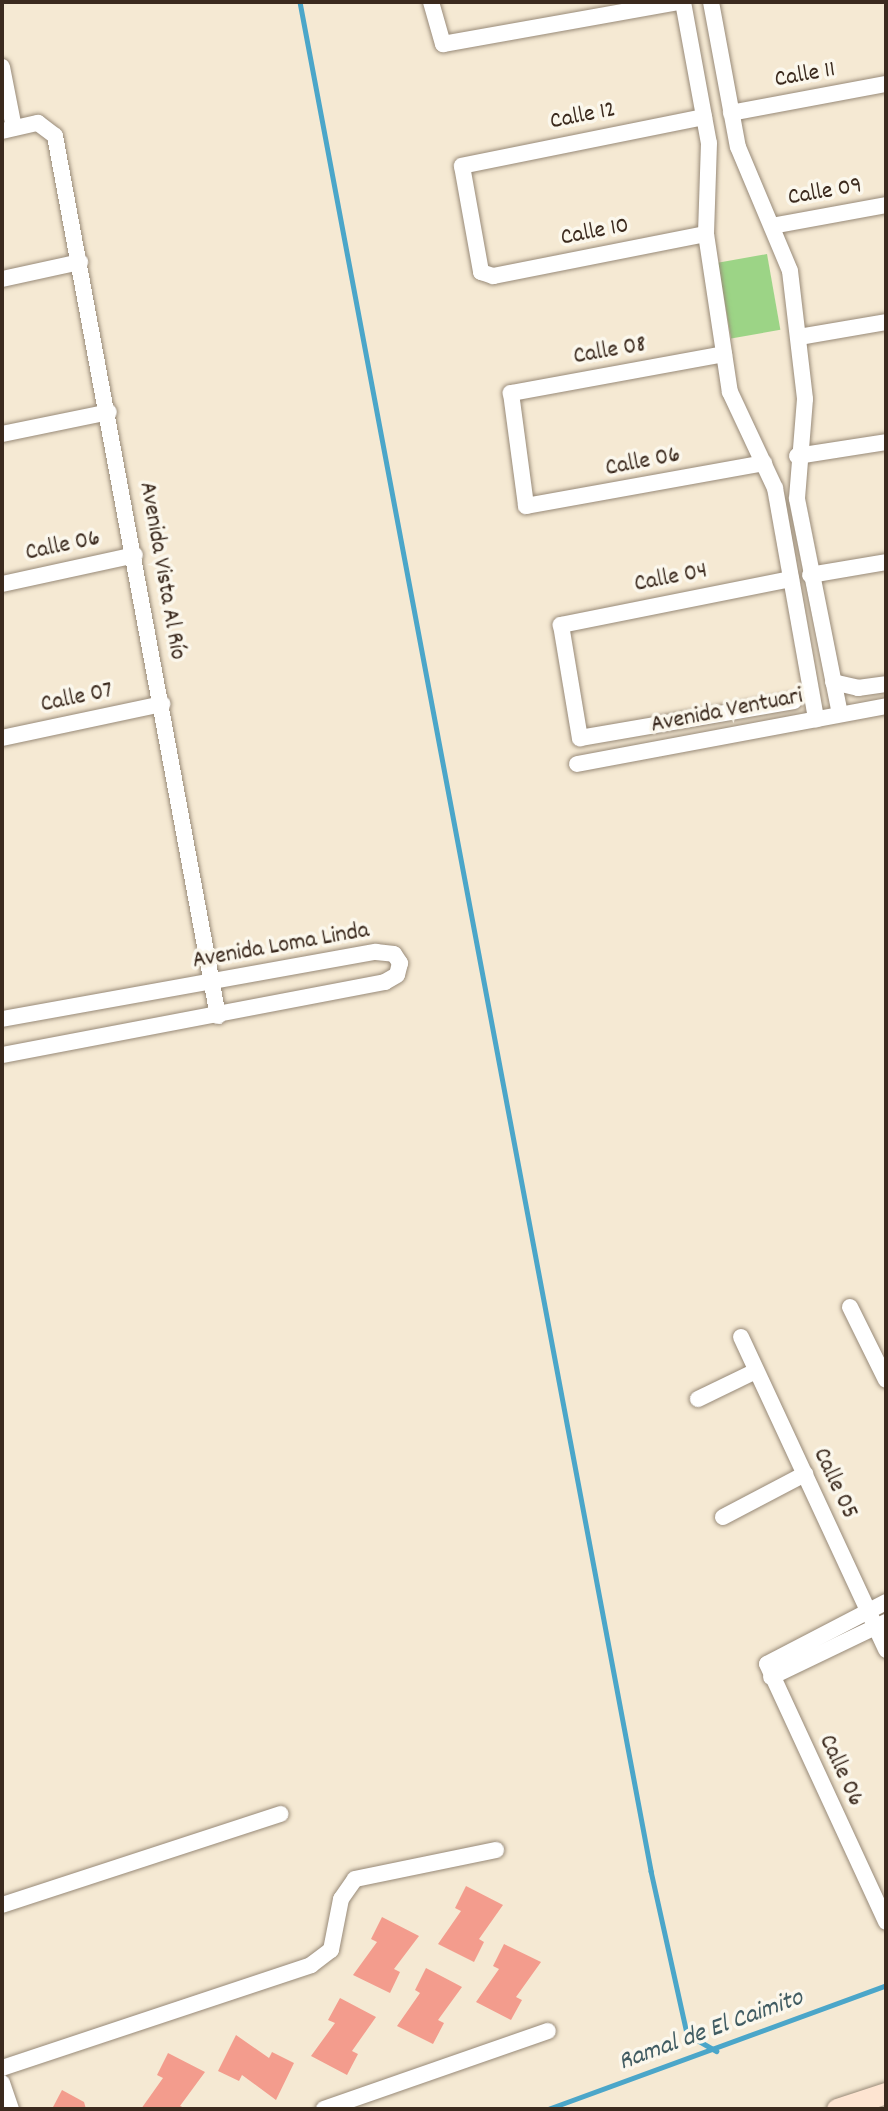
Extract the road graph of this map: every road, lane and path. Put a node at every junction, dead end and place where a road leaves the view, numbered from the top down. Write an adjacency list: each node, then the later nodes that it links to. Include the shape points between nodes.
1 (431, 2): 2 (street, via 443,44)
2 (681, 2): 7 (street)
3 (711, 2): 6 (street)
4 (2, 66): 8 (street)
5 (886, 84): 6 (street, Calle 11)
6 (731, 113): 9 (street)
7 (704, 117): 10 (street); 15 (street, Calle 12, via 462,166 481,272)
8 (8, 129): 14 (street, Avenida Vista Al Río, via 43,124 55,136)
9 (740, 152): 10 (street); 12 (street)
10 (709, 157): 13 (street)
11 (886, 205): 12 (street, Calle 09)
12 (772, 226): 18 (street, via 790,271)
13 (706, 234): 15 (street, Calle 10); 19 (street)
14 (80, 261): 16 (street); 20 (street, Avenida Vista Al Río)
15 (493, 276)
16 (2, 279)
17 (886, 322): 18 (street)
18 (799, 337): 23 (street, via 805,399)
19 (724, 354): 24 (street, via 733,404); 27 (street, Calle 08, via 511,393 508,400)
20 (109, 412): 21 (street); 28 (street, Avenida Vista Al Río)
21 (2, 434)
22 (886, 442): 23 (street)
23 (797, 456): 25 (street)
24 (764, 463): 26 (street); 27 (street, Calle 06)
25 (797, 499): 26 (street); 30 (street)
26 (778, 502): 31 (street)
27 (531, 508)
28 (135, 555): 32 (street, Calle 06); 36 (street, Avenida Vista Al Río)
29 (886, 562): 30 (street)
30 (810, 575): 33 (street)
31 (791, 579): 35 (street, Calle 04, via 561,625 580,738); 39 (street)
32 (2, 584)
33 (833, 682): 34 (street, via 858,688); 38 (street)
34 (886, 684)
35 (794, 701)
36 (162, 704): 40 (street, Calle 07); 42 (street, Avenida Vista Al Río)
37 (886, 706): 38 (street, Avenida Ventuari)
38 (840, 714): 39 (street, Avenida Ventuari)
39 (816, 719): 41 (street, Avenida Ventuari)
40 (2, 738)
41 (577, 764)
42 (212, 982): 43 (street, Avenida Vista Al Río); 43 (street, Avenida Loma Linda, via 381,951 400,963 397,975 385,982); 44 (street, Avenida Loma Linda)
43 (218, 1016): 45 (street, Avenida Loma Linda)
44 (2, 1019)
45 (2, 1055)
46 (850, 1307): 49 (street)
47 (741, 1336): 48 (street, Calle 05)
48 (756, 1371): 50 (street); 51 (street, Calle 05)
49 (886, 1380)
50 (698, 1399)
51 (805, 1474): 52 (street); 54 (street, Calle 05)
52 (723, 1517)
53 (886, 1602): 54 (street)
54 (868, 1611): 55 (street, Calle 05); 57 (street, via 773,1657)
55 (881, 1625): 56 (street, Calle 05); 57 (street)
56 (886, 1650)
57 (771, 1677): 61 (street, Calle 06)
58 (281, 1814): 60 (street)
59 (496, 1850): 63 (street, via 355,1879 341,1899 331,1950 312,1965)
60 (2, 1905)
61 (886, 1922)
62 (548, 2031): 67 (street)
63 (2, 2068)
64 (2, 2083): 66 (street)
65 (886, 2093): 68 (street)
66 (11, 2109)
67 (324, 2109)
68 (837, 2109)

